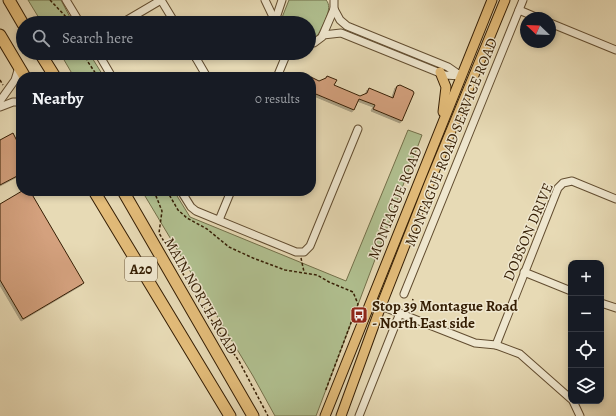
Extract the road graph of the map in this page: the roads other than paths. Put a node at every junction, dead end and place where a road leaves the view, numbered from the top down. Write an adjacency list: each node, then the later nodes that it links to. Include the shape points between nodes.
1 (9, 0): 13 (highway)
2 (66, 0): 14 (street)
3 (161, 0): 15 (street); 16 (street)
4 (265, 0): 17 (street)
5 (282, 0): 18 (street)
6 (334, 0): 10 (street)
7 (492, 0): 36 (main road, MONTAGUE ROAD)
8 (505, 0): 38 (main road, MONTAGUE ROAD)
9 (523, 0): 11 (street, MONTAGUE ROAD SERVICE ROAD)
10 (334, 10): 21 (street); 36 (street, via 347,26 448,67)
11 (519, 10): 12 (street); 52 (street, MONTAGUE ROAD SERVICE ROAD)
12 (524, 12)
13 (18, 16)
14 (76, 16)
15 (134, 16)
16 (171, 16)
17 (273, 16)
18 (277, 16)
19 (556, 25): 23 (street)
20 (0, 35): 28 (highway)
21 (323, 35): 22 (street); 35 (street, via 345,35)
22 (316, 42)
23 (616, 50)
24 (44, 60): 31 (highway)
25 (102, 60): 32 (street)
26 (197, 60): 33 (street)
27 (284, 60): 34 (street)
28 (19, 67): 29 (street); 30 (highway)
29 (17, 72)
30 (22, 72)
31 (51, 72)
32 (109, 72)
33 (204, 72)
34 (279, 72)
35 (440, 72): 36 (street, via 445,75); 42 (main road, via 446,87)
36 (461, 76): 38 (main road); 42 (main road, MONTAGUE ROAD)
37 (16, 77): 39 (street)
38 (472, 80): 55 (main road, MONTAGUE ROAD)
39 (0, 101)
40 (16, 102): 41 (street)
41 (0, 107)
42 (441, 126): 53 (main road, MONTAGUE ROAD)
43 (358, 129): 49 (street, via 310,246 304,252 296,252)
44 (97, 196): 61 (highway, A20)
45 (126, 196): 62 (highway, MAIN NORTH ROAD / A20)
46 (184, 196): 49 (street, via 193,209)
47 (229, 196): 49 (street)
48 (616, 199): 50 (street, DOBSON DRIVE, via 572,181 563,183 558,188)
49 (219, 220)
50 (524, 272): 51 (street); 58 (street, DOBSON DRIVE)
51 (568, 290)
52 (404, 294)
53 (371, 302): 55 (street); 63 (main road, MONTAGUE ROAD)
54 (604, 303): 56 (street)
55 (381, 306): 57 (street); 64 (main road, MONTAGUE ROAD)
56 (616, 308)
57 (400, 314): 58 (street, via 475,343); 65 (street)
58 (496, 345): 59 (street, via 520,354)
59 (568, 396)
60 (574, 404): 66 (street)
61 (230, 416)
62 (253, 416)
63 (325, 416)
64 (341, 416)
65 (359, 416)
66 (580, 416)

